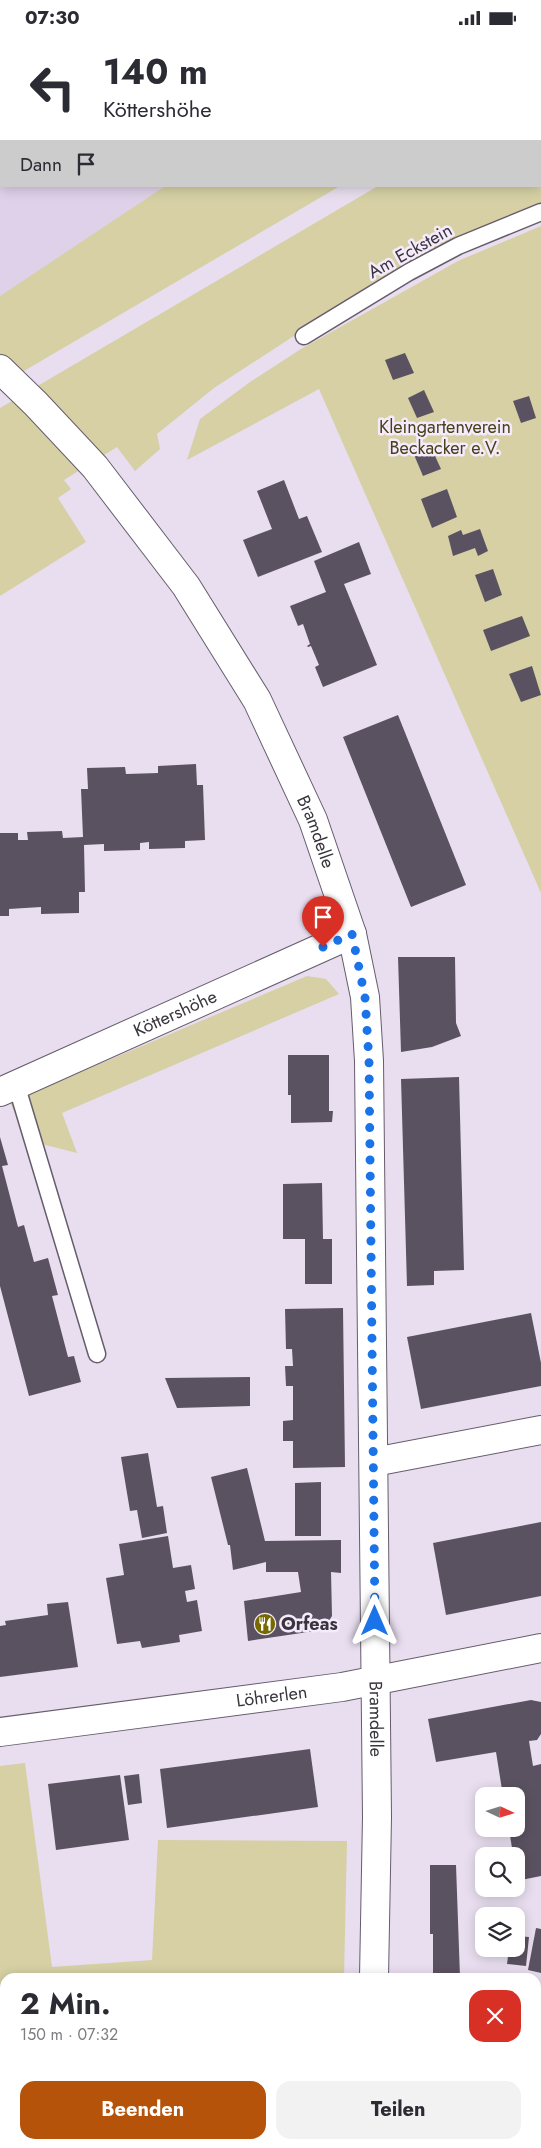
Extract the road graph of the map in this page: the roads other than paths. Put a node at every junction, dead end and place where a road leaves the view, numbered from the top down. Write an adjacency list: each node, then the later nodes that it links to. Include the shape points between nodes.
1 (541, 212): 2 (lane, Am Eckstein, via 458,246)
2 (304, 336)
3 (0, 369): 4 (street, Bramdelle, via 95,467 186,586 257,700 313,820)
4 (352, 934): 5 (street, Köttershöhe); 8 (street, Bramdelle, via 365,997 369,1061)
5 (8, 1088): 6 (lane)
6 (97, 1354)
7 (541, 1430): 8 (street)
8 (374, 1462): 10 (street, Bramdelle)
9 (541, 1648): 10 (street, Löhrerlen)
10 (375, 1681): 11 (street, Löhrerlen); 12 (street, Bramdelle)
11 (0, 1732)
12 (374, 1973)

